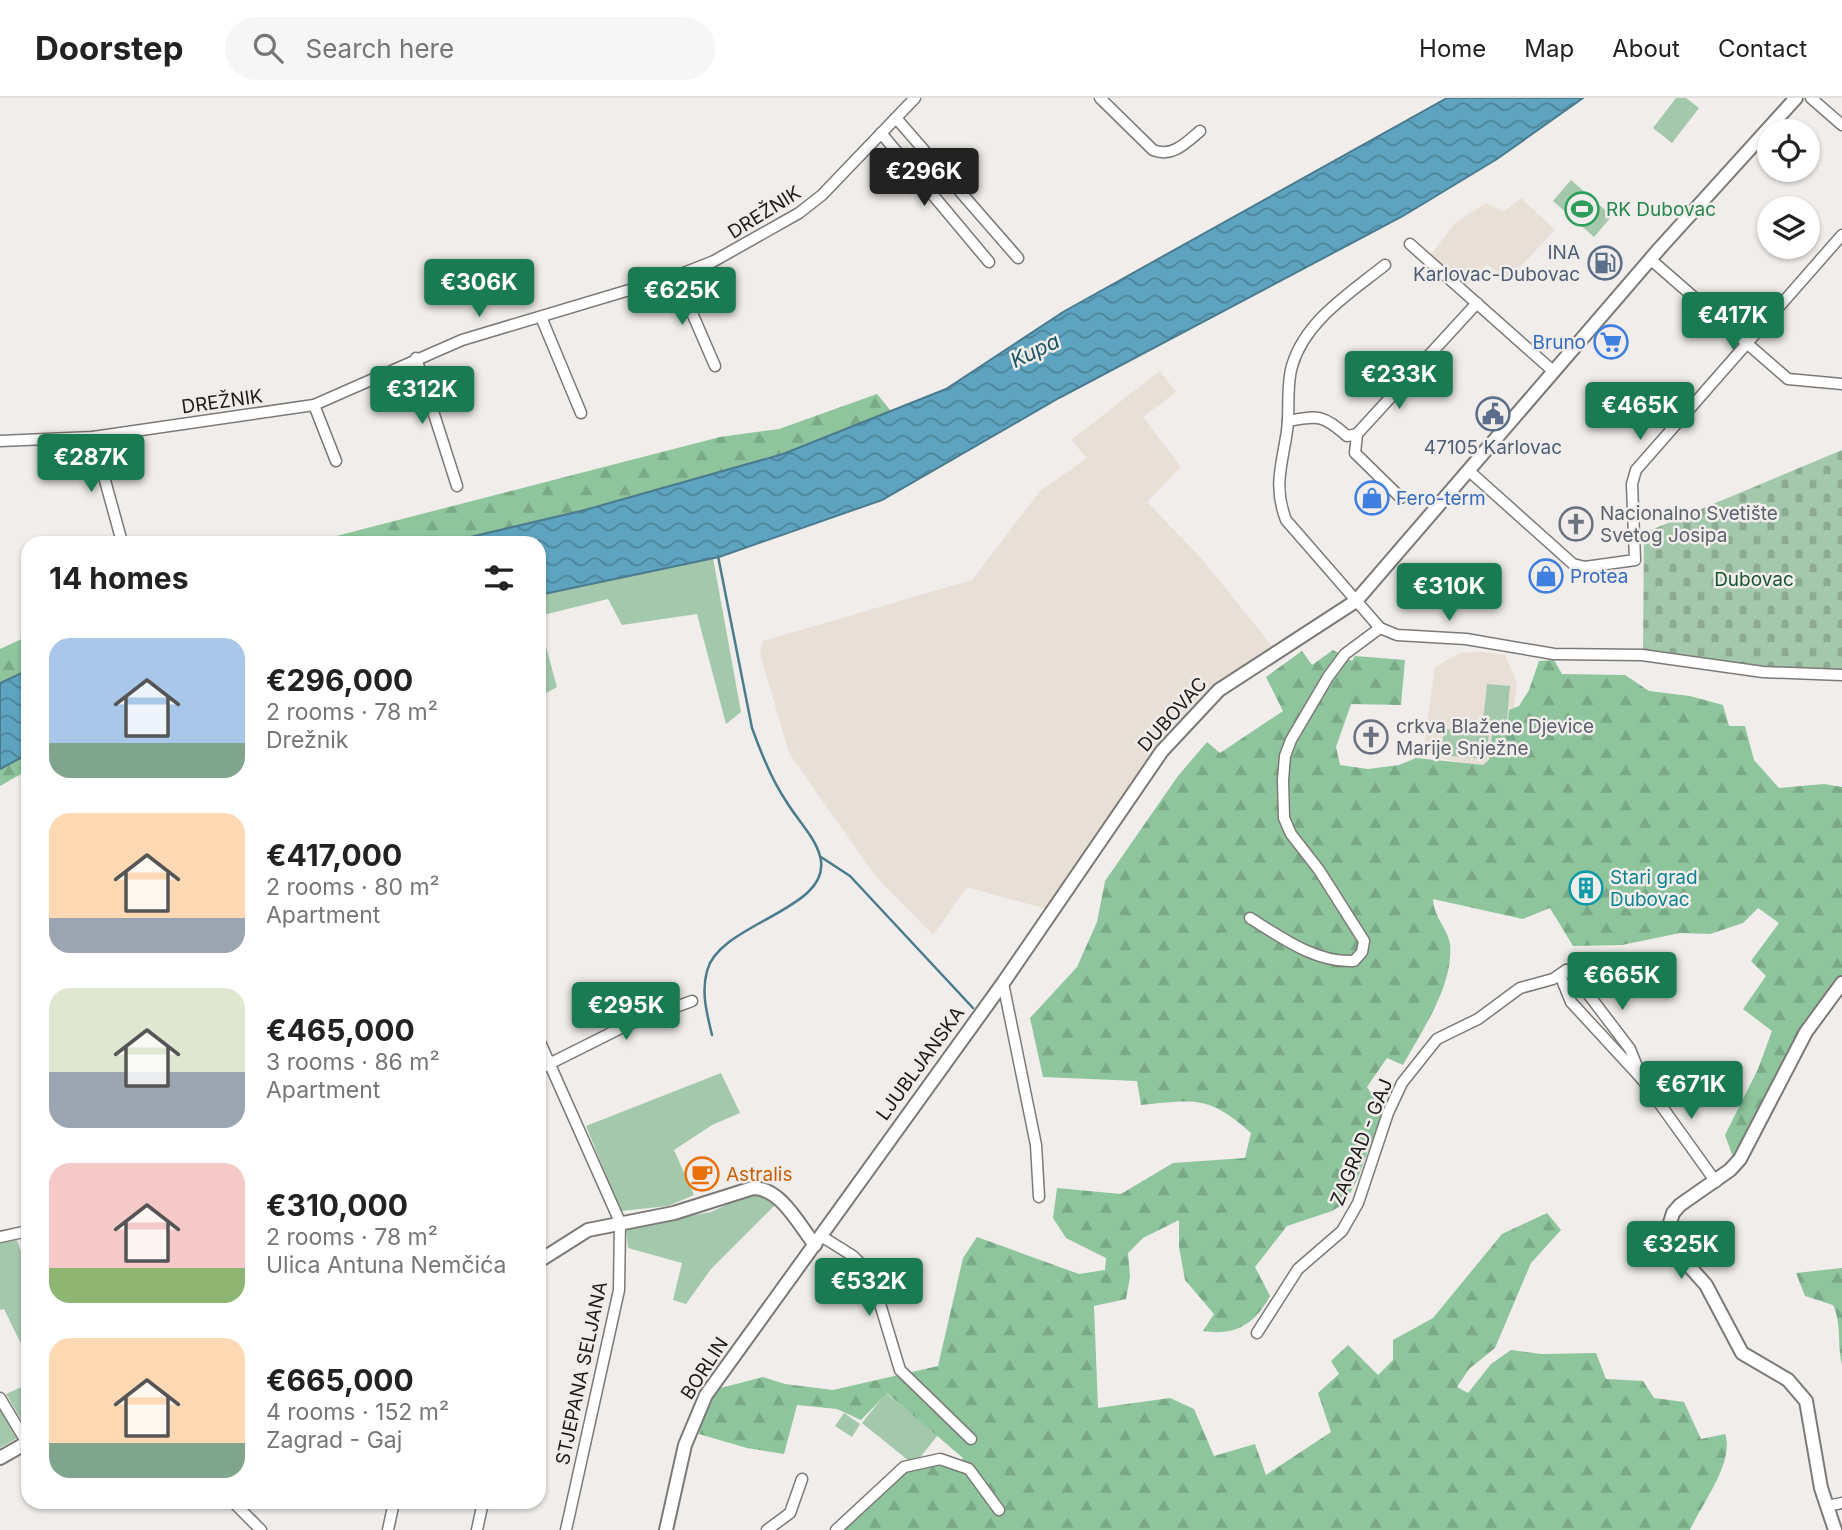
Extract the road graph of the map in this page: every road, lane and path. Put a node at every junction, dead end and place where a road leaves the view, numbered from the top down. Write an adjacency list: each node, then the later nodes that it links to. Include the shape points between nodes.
1 (915, 98): 5 (street, DREŽNIK)
2 (1100, 98): 7 (street, via 1153,150 1163,154 1178,149)
3 (1796, 98): 12 (main road, DUBOVAC)
4 (1811, 98): 6 (street)
5 (897, 118): 8 (street, DREŽNIK); 11 (street)
6 (1842, 125)
7 (1200, 131)
8 (881, 133): 13 (street); 15 (street, DREŽNIK, via 799,213 714,261)
9 (1842, 235): 18 (street)
10 (1410, 244): 16 (street)
11 (1018, 258)
12 (1650, 259): 18 (street); 21 (main road, DUBOVAC)
13 (989, 262)
14 (1385, 265): 25 (street, via 1330,310 1302,343 1291,368)
15 (676, 276): 17 (street, DREŽNIK); 20 (street)
16 (1477, 303): 21 (street); 26 (street)
17 (541, 317): 19 (street, DREŽNIK); 24 (street)
18 (1747, 344): 22 (street, via 1788,379); 30 (street, via 1633,475 1635,560 1585,567 1573,564)
19 (416, 358): 23 (street, DREŽNIK); 31 (street)
20 (715, 366)
21 (1553, 371): 30 (main road, DUBOVAC)
22 (1842, 384)
23 (314, 405): 27 (street, DREŽNIK); 29 (street)
24 (581, 413)
25 (1288, 421): 26 (street, via 1316,416 1347,436); 34 (street, via 1278,499 1286,520)
26 (1357, 434): 32 (street, via 1355,453)
27 (93, 436): 28 (street, DREŽNIK); 33 (street)
28 (0, 441)
29 (336, 461)
30 (1468, 470): 34 (main road, DUBOVAC)
31 (457, 486)
32 (1401, 498)
33 (120, 536)
34 (1356, 601): 35 (street); 37 (main road, DUBOVAC, via 1219,690 1148,769)
35 (1380, 628): 36 (street, via 1397,635 1466,639 1554,654 1642,655 1763,672); 38 (street, via 1345,653 1328,677 1291,740 1283,780 1284,818 1291,834 1364,941 1362,952 1354,961 1333,962)
36 (1842, 675)
37 (1057, 905): 40 (main road, LJUBLJANSKA)
38 (1250, 918)
39 (1563, 973): 46 (street, via 1572,1002); 46 (street, via 1576,978 1630,1049); 54 (street, ZAGRAD - GAJ, via 1520,988 1478,1019 1437,1038 1402,1083 1358,1203 1342,1231 1298,1269)
40 (1003, 983): 48 (street, via 1036,1145); 52 (main road, LJUBLJANSKA)
41 (1842, 983): 47 (main road, via 1806,1032 1740,1159)
42 (692, 1001): 44 (street, via 617,1030)
43 (546, 1053): 44 (street)
44 (551, 1063): 45 (street); 49 (street)
45 (546, 1066)
46 (1642, 1079): 47 (street)
47 (1716, 1181): 62 (main road, via 1673,1213 1669,1238 1717,1301 1742,1353 1788,1380 1806,1401)
48 (1039, 1197)
49 (620, 1222): 52 (main road, via 766,1188); 53 (main road, via 588,1230); 70 (street, STJEPANA SELJANA, via 619,1290)
50 (21, 1232): 51 (street)
51 (0, 1237)
52 (818, 1240): 57 (street, via 853,1256 871,1274 897,1363); 71 (main road, BORLIN, via 706,1395 685,1446)
53 (546, 1257)
54 (1257, 1333)
55 (0, 1398): 56 (street)
56 (21, 1431)
57 (971, 1439)
58 (21, 1446): 59 (main road)
59 (0, 1458)
60 (802, 1479): 72 (street, via 790,1513)
61 (1842, 1503): 62 (street)
62 (1827, 1506): 74 (main road)
63 (240, 1509): 67 (street)
64 (392, 1509): 68 (street)
65 (482, 1509): 69 (street)
66 (999, 1510): 73 (street, via 969,1469 940,1459 904,1467)
67 (261, 1530)
68 (388, 1530)
69 (477, 1530)
70 (566, 1530)
71 (666, 1530)
72 (767, 1530)
73 (836, 1530)
74 (1835, 1530)

